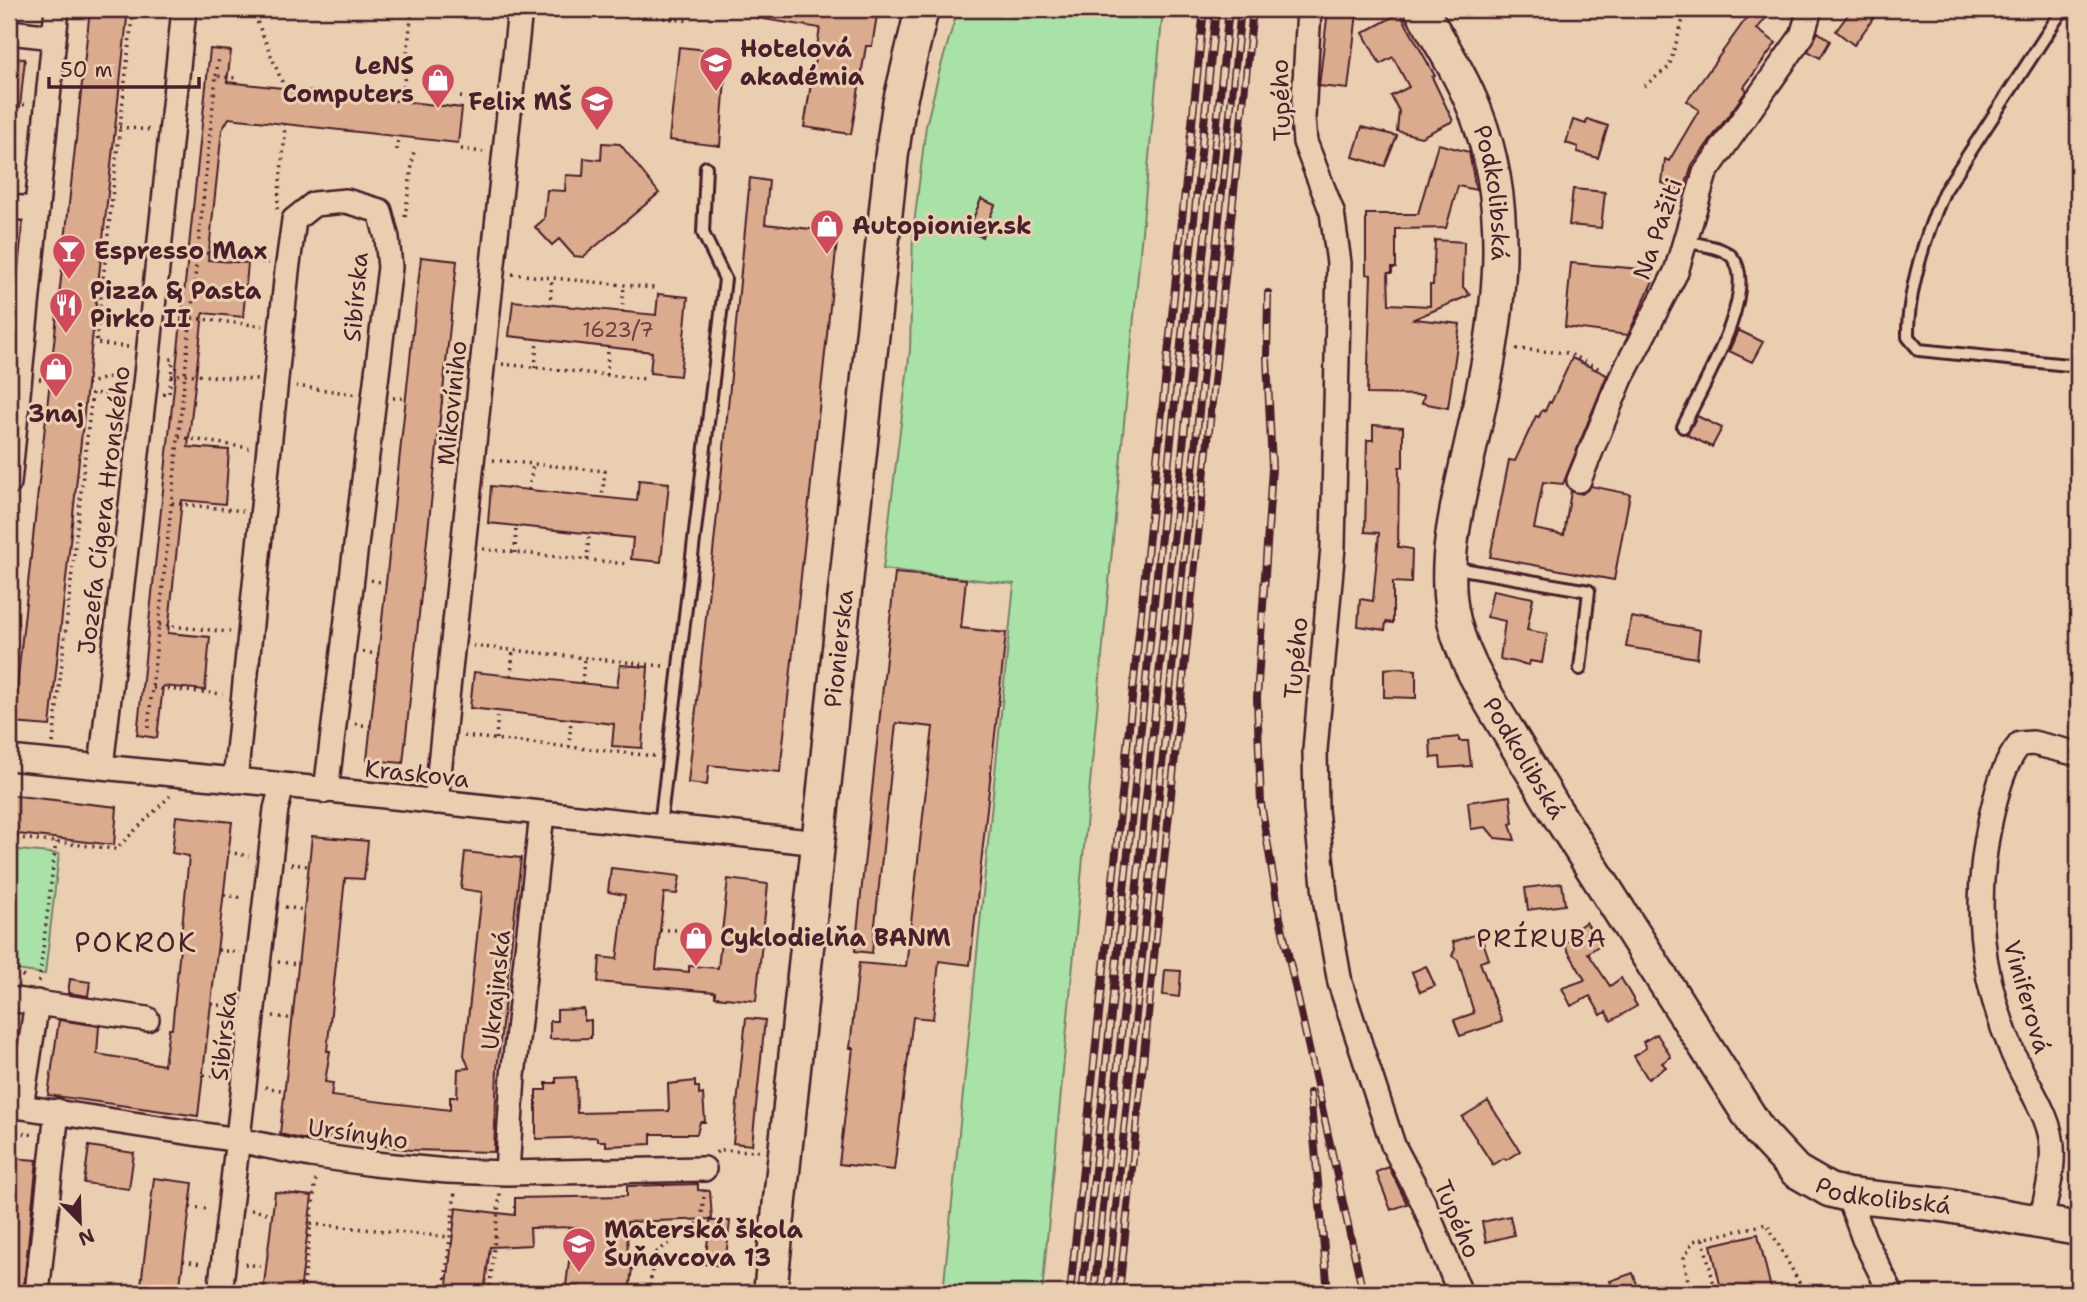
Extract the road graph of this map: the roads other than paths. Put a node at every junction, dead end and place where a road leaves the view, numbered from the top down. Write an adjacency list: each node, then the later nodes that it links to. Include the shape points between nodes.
1 (57, 9): 10 (street)
2 (184, 9): 25 (street, Jozefa Cígera Hronského)
3 (520, 9): 29 (street, Mikovíniho)
4 (922, 9): 32 (street, Pionierska, via 892,153)
5 (1309, 9): 47 (street, Tupého, via 1305,142 1332,212 1339,263 1333,547 1315,750 1326,905 1340,983 1393,1145 1423,1202)
6 (1421, 9): 21 (street, Podkolibská, via 1476,114 1494,177 1500,240 1492,343)
7 (1810, 9): 14 (street, Na Pažiti, via 1802,36 1705,173)
8 (2063, 9): 16 (lane, via 1944,192 1926,238 1908,316 1908,337 1919,350)
9 (9, 32): 10 (street)
10 (54, 37): 13 (street)
11 (706, 167): 31 (lane, via 703,233 725,279)
12 (9, 207): 13 (street)
13 (37, 209): 15 (street)
14 (1686, 241): 18 (lane, via 1725,252 1733,258 1741,279 1725,340); 19 (street, Na Pažiti, via 1676,272 1621,378)
15 (15, 351): 17 (street)
16 (2078, 366)
17 (13, 402): 20 (street)
18 (1683, 427)
19 (1580, 480)
20 (9, 483)
21 (1449, 566): 22 (lane, via 1589,591); 41 (street, Podkolibská, via 1452,613 1478,682 1651,962 1759,1131 1796,1171)
22 (1580, 669)
23 (2078, 754): 42 (street, Viniferová, via 2033,743 2020,744 2010,756 1995,800 1979,891 1988,976 2011,1051 2051,1137 2053,1158)
24 (9, 758): 25 (street, Kraskova)
25 (101, 767): 26 (street, Kraskova)
26 (235, 781): 27 (street, Kraskova); 28 (street, Sibírska, via 294,220 314,204 346,201 380,211 390,267)
27 (282, 786): 28 (street, Kraskova); 38 (street, Sibírska)
28 (326, 791): 29 (street, Kraskova)
29 (436, 802): 30 (street, Kraskova)
30 (542, 814): 31 (street, Kraskova); 40 (street, Ukrajinská)
31 (660, 826): 32 (street, Kraskova)
32 (819, 844): 46 (street, Pionierska)
33 (9, 999): 34 (street)
34 (37, 1002): 35 (street); 36 (street)
35 (147, 1018)
36 (15, 1106): 37 (street, Ursínyho)
37 (57, 1111): 38 (street, Ursínyho); 44 (street)
38 (238, 1139): 40 (street, Ursínyho, via 374,1164); 45 (street, Sibírska)
39 (705, 1175): 40 (street, Ursínyho)
40 (504, 1180)
41 (1848, 1195): 42 (street, Podkolibská); 48 (street)
42 (2041, 1222): 43 (street, Podkolibská)
43 (2078, 1229)
44 (37, 1293)
45 (220, 1293)
46 (770, 1293)
47 (1460, 1293)
48 (1891, 1293)

